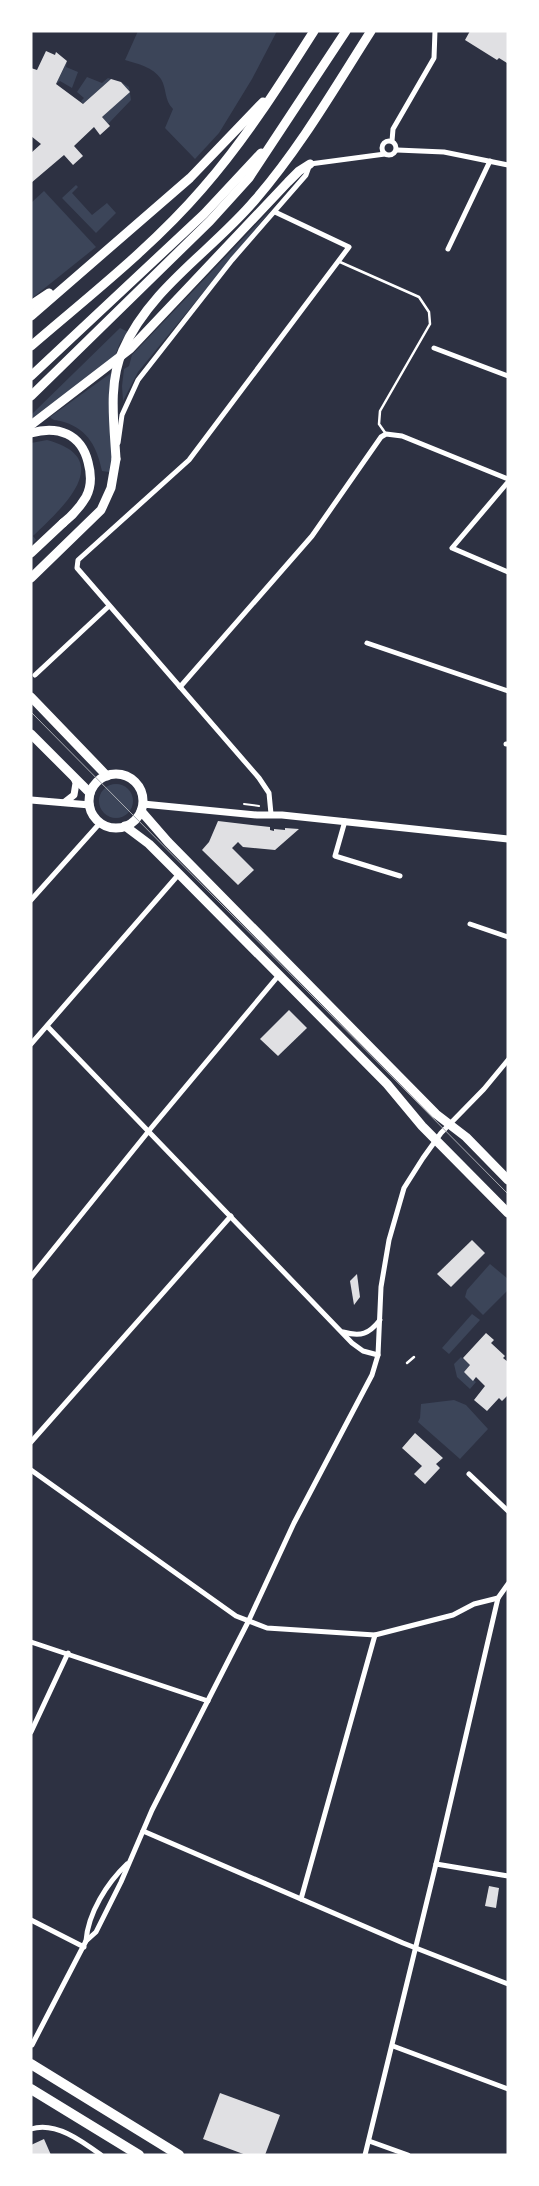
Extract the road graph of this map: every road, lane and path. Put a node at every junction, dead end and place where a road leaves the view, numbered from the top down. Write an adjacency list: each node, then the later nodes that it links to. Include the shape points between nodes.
1 (314, 31): 5 (main road)
2 (346, 31): 6 (main road)
3 (371, 31): 27 (main road, via 300,144 255,201 157,299 134,327 116,374 113,398)
4 (436, 31): 7 (street, via 434,58 393,129)
5 (281, 84): 16 (main road, via 190,178); 19 (main road, via 236,149 201,191 152,240)
6 (283, 129): 21 (main road, via 204,214); 23 (main road, via 249,178 210,221)
7 (392, 141): 8 (street); 9 (street, via 382,146)
8 (397, 150): 9 (street, via 392,155); 10 (street, via 444,152)
9 (385, 154): 11 (street)
10 (490, 161): 12 (street); 14 (street)
11 (310, 164): 13 (street, via 306,175); 24 (main road, via 288,182 144,335 98,376)
12 (508, 166)
13 (275, 212): 15 (street, via 349,247); 27 (street, via 232,260 138,380 122,415)
14 (448, 250)
15 (340, 262): 26 (lane, via 419,297 429,312 430,324 380,411 378,424); 32 (street, via 189,460 78,560 77,568)
16 (75, 277): 17 (main road); 18 (main road)
17 (31, 306)
18 (31, 316)
19 (31, 346)
20 (434, 348): 22 (street)
21 (31, 376)
22 (508, 376)
23 (31, 396)
24 (31, 424)
25 (31, 433): 29 (main road, via 44,429 58,430 76,438 85,451 91,474 87,496 63,524)
26 (386, 434): 28 (street, via 402,436); 35 (street, via 312,536)
27 (116, 458): 31 (main road, via 111,488 101,510)
28 (508, 480): 30 (street, via 452,548)
29 (31, 553)
30 (508, 572)
31 (31, 578)
32 (109, 606): 34 (street); 35 (street)
33 (367, 643): 36 (street)
34 (35, 675)
35 (180, 687): 46 (street, via 259,778 269,793)
36 (508, 691)
37 (31, 697): 39 (main road)
38 (31, 734): 40 (main road)
39 (107, 776): 41 (main road, via 96,783); 45 (main road, via 116,774 133,780 142,795)
40 (74, 778): 41 (main road); 43 (street, via 74,795)
41 (90, 793): 44 (main road)
42 (31, 800): 43 (street)
43 (65, 802): 44 (street)
44 (90, 805): 48 (main road)
45 (142, 808): 46 (street); 49 (main road, via 134,822); 60 (main road, via 168,842 436,1114)
46 (271, 814): 47 (street)
47 (345, 821): 50 (street); 52 (street, via 335,856)
48 (100, 822): 49 (main road, via 112,828); 53 (street)
49 (125, 826): 51 (main road)
50 (508, 839)
51 (179, 874): 56 (main road); 57 (street)
52 (400, 876)
53 (31, 900)
54 (470, 924): 55 (street)
55 (508, 937)
56 (280, 975): 61 (street); 62 (main road, via 387,1084)
57 (47, 1026): 58 (street); 61 (street)
58 (31, 1044)
59 (508, 1060): 60 (street)
60 (450, 1124): 62 (street); 63 (main road)
61 (150, 1130): 65 (street); 66 (street)
62 (436, 1140): 64 (main road); 67 (street, via 407,1182 399,1203 381,1287)
63 (508, 1180)
64 (508, 1213)
65 (231, 1216): 68 (street); 72 (street)
66 (31, 1277)
67 (380, 1319): 68 (street, via 371,1331 364,1334); 69 (street)
68 (342, 1332): 69 (street, via 363,1351)
69 (378, 1355): 78 (street, via 368,1384 294,1523)
70 (414, 1357): 71 (lane)
71 (407, 1364)
72 (31, 1442)
73 (31, 1470): 78 (street)
74 (469, 1474): 75 (street)
75 (508, 1511)
76 (508, 1584): 77 (street)
77 (498, 1598): 79 (street, via 474,1604 454,1615); 86 (street)
78 (248, 1622): 79 (street, via 267,1628); 82 (street)
79 (375, 1635): 88 (street)
80 (31, 1642): 81 (street)
81 (68, 1653): 82 (street); 83 (street)
82 (208, 1701): 84 (street)
83 (31, 1732)
84 (143, 1831): 85 (street); 88 (street)
85 (128, 1863): 90 (street, via 122,1882 96,1932); 90 (street, via 112,1878 87,1927)
86 (436, 1864): 87 (street); 91 (street)
87 (508, 1876)
88 (301, 1899): 91 (street)
89 (31, 1920): 90 (street)
90 (85, 1944): 93 (street)
91 (415, 1947): 92 (street); 94 (street)
92 (508, 1984)
93 (32, 2045)
94 (393, 2046): 97 (street); 99 (street)
95 (31, 2064): 102 (highway)
96 (31, 2089): 101 (highway)
97 (508, 2089)
98 (31, 2129): 100 (street, via 61,2131)
99 (369, 2141): 103 (street); 104 (street)
100 (100, 2155)
101 (139, 2155)
102 (179, 2155)
103 (365, 2155)
104 (408, 2155)

